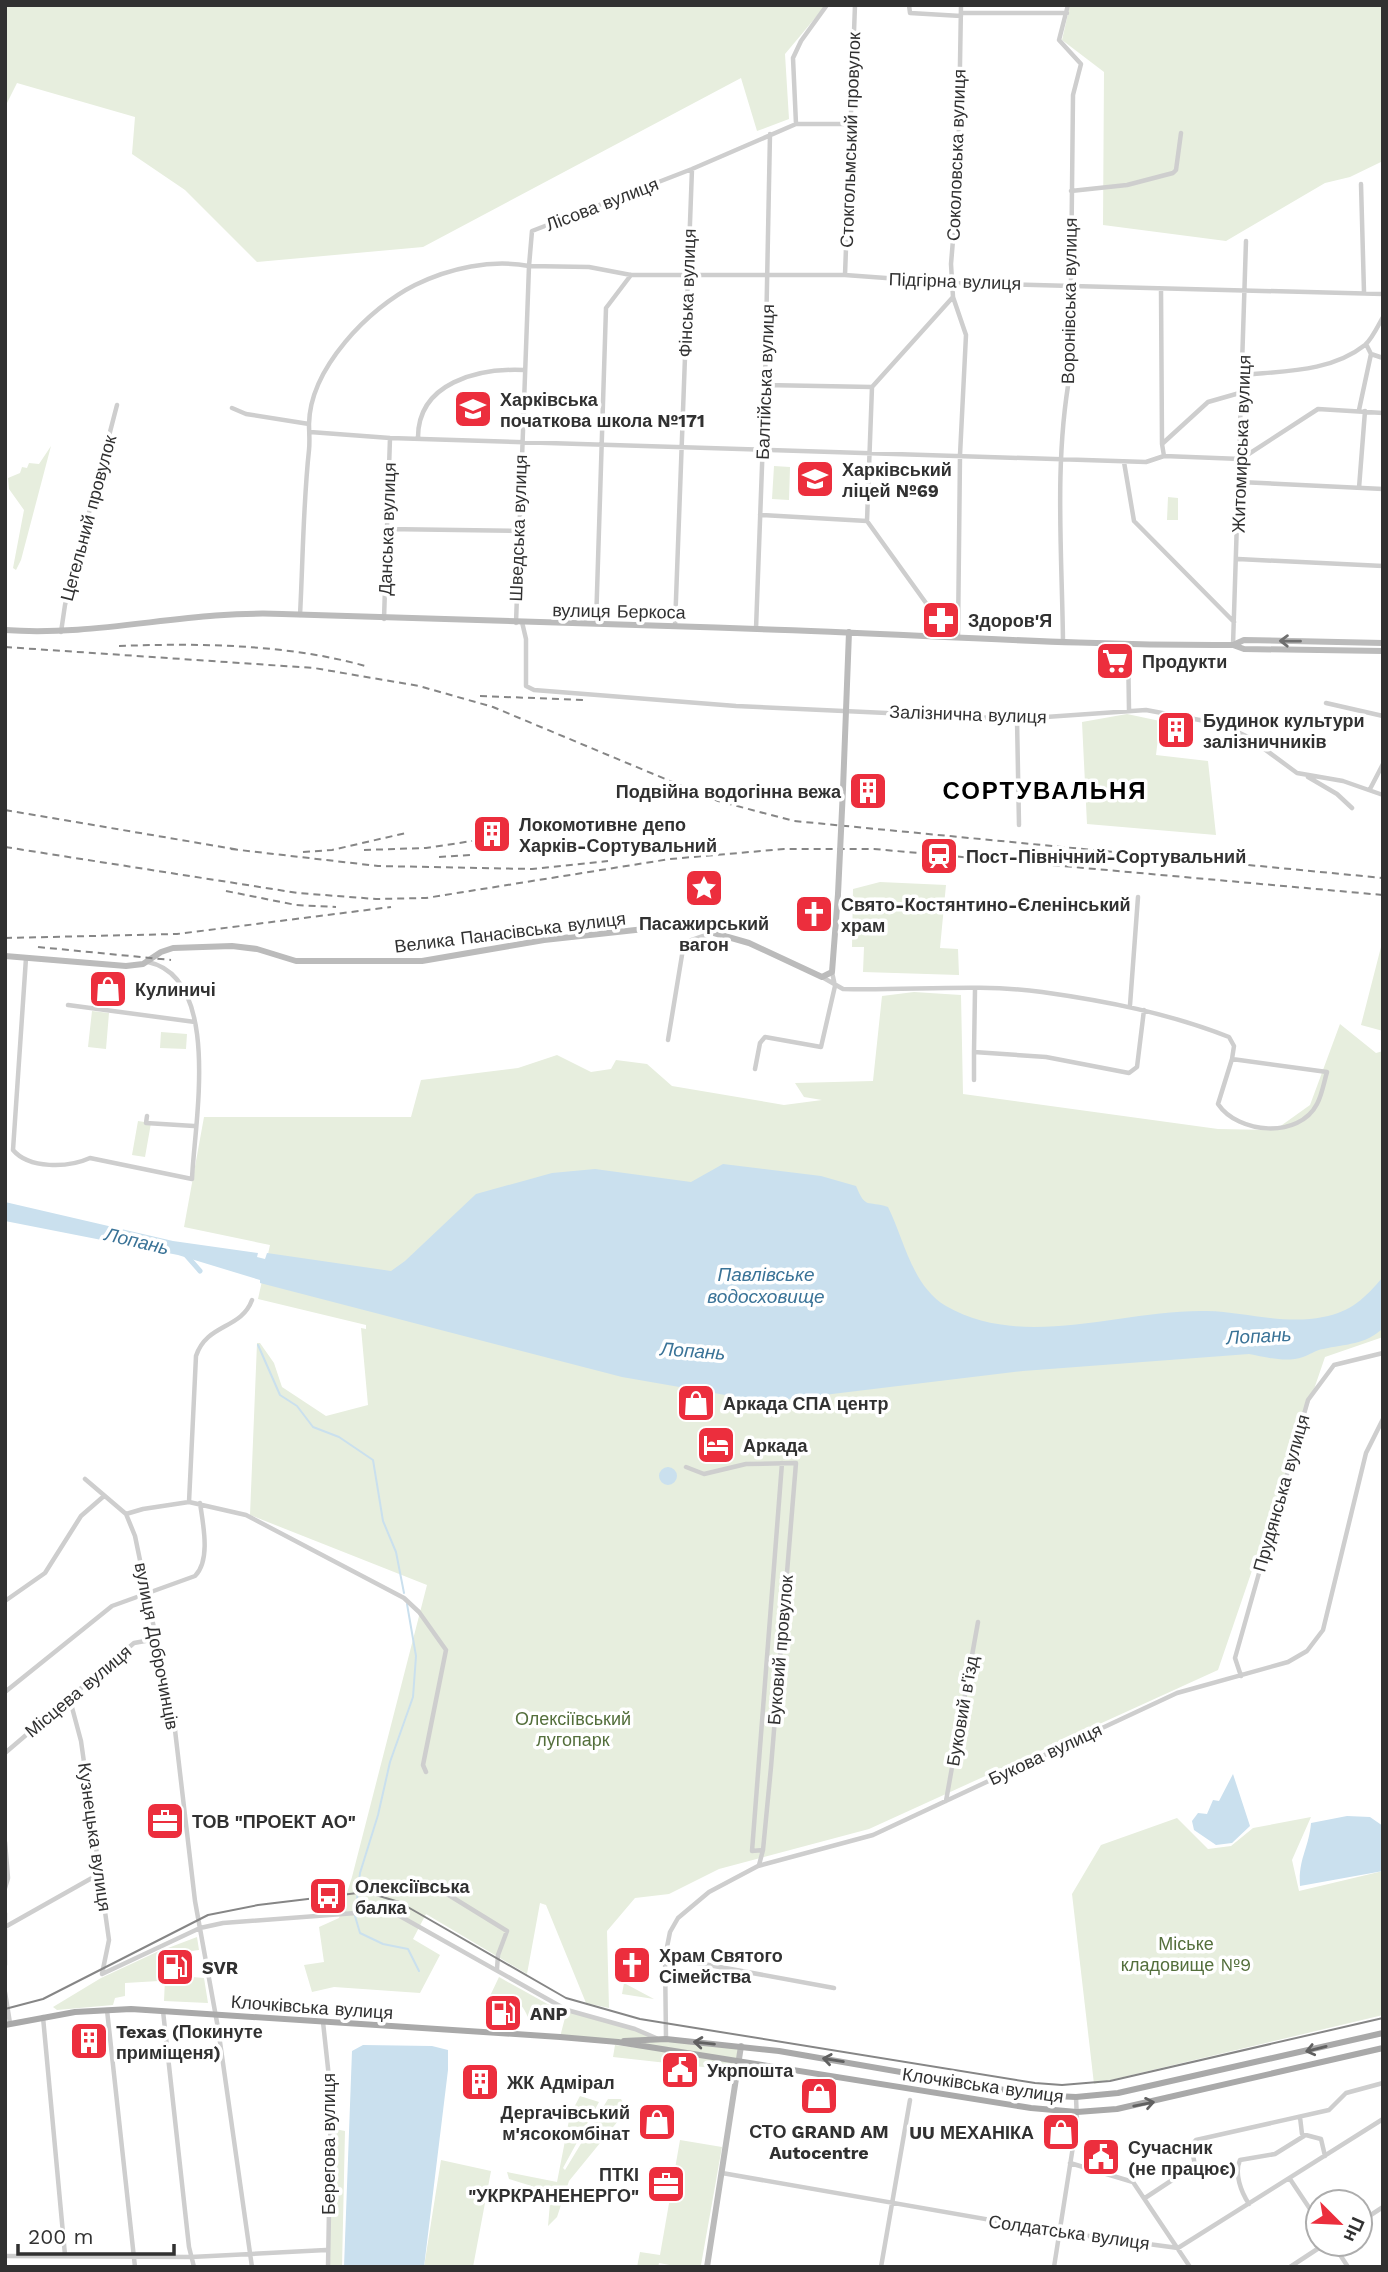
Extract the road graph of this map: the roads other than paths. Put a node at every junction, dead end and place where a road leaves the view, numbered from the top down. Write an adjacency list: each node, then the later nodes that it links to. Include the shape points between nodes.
1 (827, 5): 8 (street, via 793,58)
2 (855, 5): 9 (street, Стокгольмський провулок)
3 (909, 5): 7 (street, via 910,13)
4 (961, 5): 7 (street, Соколовська вулиця)
5 (1069, 5): 6 (street)
6 (1067, 13): 7 (street); 14 (street, Воронівська вулиця, via 1059,40 1081,64 1073,95)
7 (961, 15): 21 (street, Соколовська вулиця)
8 (796, 124): 9 (street, Лісова вулиця); 10 (street, Лісова вулиця)
9 (851, 124): 19 (street, Стокгольмський провулок)
10 (770, 134): 12 (street, Лісова вулиця); 20 (street, Балтійська вулиця)
11 (1181, 134): 14 (street, via 1173,173 1127,185)
12 (692, 169): 16 (street, Лісова вулиця, via 532,230); 18 (street, Фінська вулиця)
13 (1361, 184): 25 (street)
14 (1071, 191): 22 (street, Воронівська вулиця)
15 (1246, 242): 24 (street, Житомирська вулиця)
16 (529, 266): 17 (street, Підгірна вулиця, via 589,267); 32 (street, Шведська вулиця); 41 (street, via 482,264 432,278 396,295 336,352)
17 (631, 275): 18 (street, Підгірна вулиця); 46 (street, via 606,308)
18 (687, 275): 20 (street, Підгірна вулиця); 48 (street, Фінська вулиця)
19 (845, 275): 20 (street, Підгірна вулиця); 21 (street, Підгірна вулиця)
20 (768, 276): 34 (street, Балтійська вулиця)
21 (954, 283): 22 (street, Підгірна вулиця); 27 (street, Соколовська вулиця)
22 (1070, 284): 23 (street, Підгірна вулиця); 53 (street, Воронівська вулиця, via 1070,374)
23 (1161, 289): 24 (street, Підгірна вулиця); 47 (street)
24 (1246, 291): 25 (street, Підгірна вулиця); 33 (street, Житомирська вулиця)
25 (1364, 292): 26 (street, Підгірна вулиця)
26 (1383, 294)
27 (953, 297): 35 (street); 51 (street, Соколовська вулиця, via 966,335)
28 (1383, 317): 29 (street)
29 (1366, 344): 30 (street); 33 (street, via 1318,368)
30 (1371, 354): 31 (street); 39 (street)
31 (1383, 358)
32 (524, 370): 44 (street, via 478,371 445,387 422,415); 45 (street, Шведська вулиця)
33 (1243, 375): 36 (street, Житомирська вулиця)
34 (765, 386): 35 (street); 49 (street, Балтійська вулиця)
35 (872, 387): 50 (street)
36 (1243, 392): 47 (street, via 1208,402); 54 (street, Житомирська вулиця)
37 (117, 405): 74 (street, Цегельний провулок)
38 (232, 408): 41 (street)
39 (1362, 411): 40 (street); 54 (street, via 1318,409); 57 (street)
40 (1383, 412)
41 (309, 424): 42 (street)
42 (310, 432): 43 (street); 65 (street)
43 (390, 438): 44 (street); 61 (street, Данська вулиця)
44 (418, 439): 45 (street)
45 (520, 442): 46 (street); 62 (street, Шведська вулиця)
46 (600, 444): 48 (street); 69 (street)
47 (1162, 444): 52 (street)
48 (682, 447): 49 (street); 70 (street, Фінська вулиця)
49 (763, 449): 50 (street); 59 (street, Балтійська вулиця)
50 (870, 452): 51 (street); 60 (street)
51 (960, 455): 53 (street); 76 (street, Соколовська вулиця)
52 (1164, 456): 54 (street); 55 (street)
53 (1061, 458): 55 (street); 77 (street, Воронівська вулиця)
54 (1241, 459): 56 (street, Житомирська вулиця)
55 (1124, 462): 68 (street, via 1134,521)
56 (1240, 482): 57 (street); 63 (street, Житомирська вулиця)
57 (1359, 488): 58 (street)
58 (1383, 489)
59 (760, 515): 60 (street); 71 (street, Балтійська вулиця)
60 (867, 521): 75 (street, via 926,603)
61 (386, 529): 62 (street); 66 (street, Данська вулиця)
62 (519, 531): 67 (street, Шведська вулиця)
63 (1238, 559): 64 (street); 68 (street, Житомирська вулиця)
64 (1383, 566)
65 (300, 615): 66 (street, вулиця Беркоса); 74 (street, вулиця Беркоса, via 254,614)
66 (384, 619): 67 (street, вулиця Беркоса)
67 (519, 622): 69 (street, вулиця Беркоса); 82 (street, Шведська вулиця, via 526,639 526,685)
68 (1235, 622): 80 (street, Житомирська вулиця)
69 (596, 624): 70 (street, вулиця Беркоса)
70 (675, 626): 71 (street, вулиця Беркоса)
71 (756, 629): 73 (street, вулиця Беркоса)
72 (5, 630): 74 (street, вулиця Беркоса)
73 (849, 632): 75 (street, вулиця Беркоса); 84 (street)
74 (61, 633)
75 (929, 636): 76 (street, вулиця Беркоса)
76 (958, 637): 77 (street, вулиця Беркоса)
77 (1063, 643): 79 (street, вулиця Беркоса)
78 (1383, 643): 80 (street, вулиця Беркоса, one-way to 80, via 1244,640)
79 (1128, 646): 80 (street, вулиця Беркоса); 85 (street)
80 (1233, 646): 81 (street, вулиця Беркоса)
81 (1383, 651)
82 (534, 690): 84 (street, Залізнична вулиця)
83 (1326, 703): 86 (street)
84 (846, 710): 87 (street, Залізнична вулиця); 99 (street, bridge)
85 (1129, 710): 87 (street, Залізнична вулиця); 89 (street, Залізнична вулиця, via 1221,724)
86 (1383, 716)
87 (1017, 719): 93 (street)
88 (1383, 764): 90 (street)
89 (1304, 775): 90 (street, Залізнична вулиця); 92 (street)
90 (1370, 789): 91 (street, Залізнична вулиця)
91 (1383, 795)
92 (1352, 808)
93 (1019, 825)
94 (1138, 897): 103 (street)
95 (712, 933): 98 (street, Велика Панасівська вулиця, via 672,926 544,940 422,961 296,961 239,947 181,947 161,951); 100 (street, Велика Панасівська вулиця, via 749,943); 107 (street, via 683,949)
96 (5, 956): 97 (street, Велика Панасівська вулиця)
97 (26, 958): 98 (street, Велика Панасівська вулиця, via 126,967); 113 (street, via 13,1109 13,1150 20,1158 68,1165 90,1158 192,1179)
98 (148, 962): 106 (street, via 165,969 175,980)
99 (832, 972): 100 (street); 101 (street)
100 (822, 977): 101 (street, Велика Панасівська вулиця)
101 (835, 986): 102 (street); 110 (street, via 821,1047 765,1037)
102 (975, 990): 103 (street, via 1041,992); 108 (street)
103 (1130, 1005): 105 (street)
104 (68, 1006): 106 (street)
105 (1144, 1010): 108 (street, via 1136,1067 1129,1073 1046,1057); 109 (street, via 1229,1037 1234,1046)
106 (196, 1022): 113 (street, via 202,1065)
107 (668, 1040)
108 (974, 1052): 111 (street)
109 (1232, 1059): 109 (street, via 1218,1104 1248,1128 1300,1121 1318,1103 1327,1072)
110 (755, 1069)
111 (974, 1080)
112 (147, 1116): 113 (street, via 146,1123)
113 (194, 1126)
114 (252, 1300): 121 (street, via 249,1309 208,1335 196,1356)
115 (1383, 1353): 128 (street, Прудянська вулиця, via 1334,1365 1308,1400 1235,1658)
116 (1383, 1419): 128 (street, Букова вулиця, via 1366,1452 1323,1630 1307,1651)
117 (782, 1464): 118 (street, via 746,1464 704,1474); 135 (street, Буковий провулок, via 752,1851); 135 (street, Буковий провулок, via 796,1463)
118 (686, 1467)
119 (85, 1479): 120 (street)
120 (104, 1496): 123 (street); 125 (street, via 81,1516 46,1573)
121 (189, 1503): 122 (street); 123 (street)
122 (200, 1503): 124 (street, via 205,1534 201,1570); 132 (street, via 246,1516 400,1595 419,1612 446,1650 423,1765)
123 (126, 1514): 124 (street, вулиця Доброчинців)
124 (146, 1593): 127 (street, вулиця Доброчинців); 129 (street, via 112,1606)
125 (5, 1601)
126 (978, 1622): 133 (street, Буковий в'їзд)
127 (156, 1639): 130 (street, Місцева вулиця, via 134,1643); 142 (street, вулиця Доброчинців, via 175,1730)
128 (1241, 1676): 133 (street, Букова вулиця, via 1167,1697)
129 (5, 1692)
130 (70, 1700): 131 (street, Місцева вулиця); 137 (street, Кузнецька вулиця, via 81,1741)
131 (5, 1753)
132 (426, 1772)
133 (946, 1801): 136 (street, Букова вулиця, via 873,1835)
134 (5, 1842): 138 (street)
135 (763, 1850): 136 (street, Буковий провулок)
136 (758, 1866): 143 (street, Букова вулиця, via 689,1907 670,1931)
137 (100, 1874): 141 (street); 146 (street, Кузнецька вулиця, via 109,1940)
138 (5, 1888)
139 (447, 1894): 145 (street, via 507,1931)
140 (5, 1913): 141 (street)
141 (6, 1927): 144 (street)
142 (200, 1928): 145 (street, Клочківська вулиця, via 279,1917 393,1913); 146 (street, Клочківська вулиця); 151 (street, вулиця Доброчинців)
143 (665, 1957): 147 (street); 157 (street, Букова вулиця)
144 (5, 1965)
145 (497, 1969): 156 (street, Клочківська вулиця, via 575,2013)
146 (102, 1974)
147 (834, 1988)
148 (5, 1992): 154 (street)
149 (107, 2010): 150 (main road, Клочківська вулиця); 152 (main road, Клочківська вулиця); 185 (street)
150 (163, 2011): 151 (main road, Клочківська вулиця); 184 (street)
151 (216, 2015): 153 (main road, Клочківська вулиця); 180 (street, вулиця Доброчинців)
152 (43, 2017): 154 (main road, Клочківська вулиця); 181 (street)
153 (323, 2022): 158 (main road, Клочківська вулиця); 179 (street, Берегова вулиця, via 331,2096)
154 (8, 2024)
155 (1383, 2033): 163 (main road, Клочківська вулиця, one-way to 163, via 1150,2087)
156 (656, 2039): 157 (main road, Клочківська вулиця); 158 (main road, Клочківська вулиця)
157 (666, 2039): 159 (main road, Клочківська вулиця, one-way to 157)
158 (618, 2042): 161 (main road, Клочківська вулиця)
159 (741, 2046): 161 (street); 163 (main road, Клочківська вулиця, one-way to 159)
160 (1383, 2048): 165 (main road, Клочківська вулиця, one-way to 160, via 1157,2101)
161 (740, 2060): 165 (main road, Клочківська вулиця); 171 (street)
162 (1383, 2082): 166 (street, via 1346,2093 1329,2110)
163 (1076, 2098): 165 (street)
164 (910, 2100): 175 (street)
165 (1077, 2112): 170 (street)
166 (1300, 2117): 168 (street); 173 (street, via 1196,2140 1191,2146 1195,2165)
167 (1383, 2119): 169 (street)
168 (1304, 2136): 169 (street, via 1321,2139); 176 (street, via 1275,2154 1240,2160 1241,2190)
169 (1325, 2156): 172 (street)
170 (1070, 2163): 173 (street, via 1133,2182); 177 (street)
171 (722, 2173): 175 (street, Солдатська вулиця); 191 (street)
172 (1290, 2179): 174 (street); 176 (street)
173 (1145, 2198): 178 (street)
174 (1304, 2200)
175 (892, 2204): 177 (street, Солдатська вулиця); 192 (street)
176 (1248, 2204): 178 (street)
177 (1059, 2232): 178 (street, Солдатська вулиця); 193 (street)
178 (1178, 2248): 194 (street)
179 (326, 2250): 180 (street); 190 (street, Берегова вулиця)
180 (251, 2252): 184 (street); 189 (street, вулиця Доброчинців)
181 (65, 2255): 183 (street); 185 (street)
182 (5, 2256): 183 (street)
183 (47, 2257): 186 (street)
184 (191, 2257): 185 (street); 188 (street)
185 (134, 2258): 187 (street)
186 (47, 2267)
187 (135, 2267)
188 (194, 2267)
189 (252, 2267)
190 (328, 2267)
191 (708, 2267)
192 (881, 2267)
193 (1054, 2267)
194 (1190, 2267)

